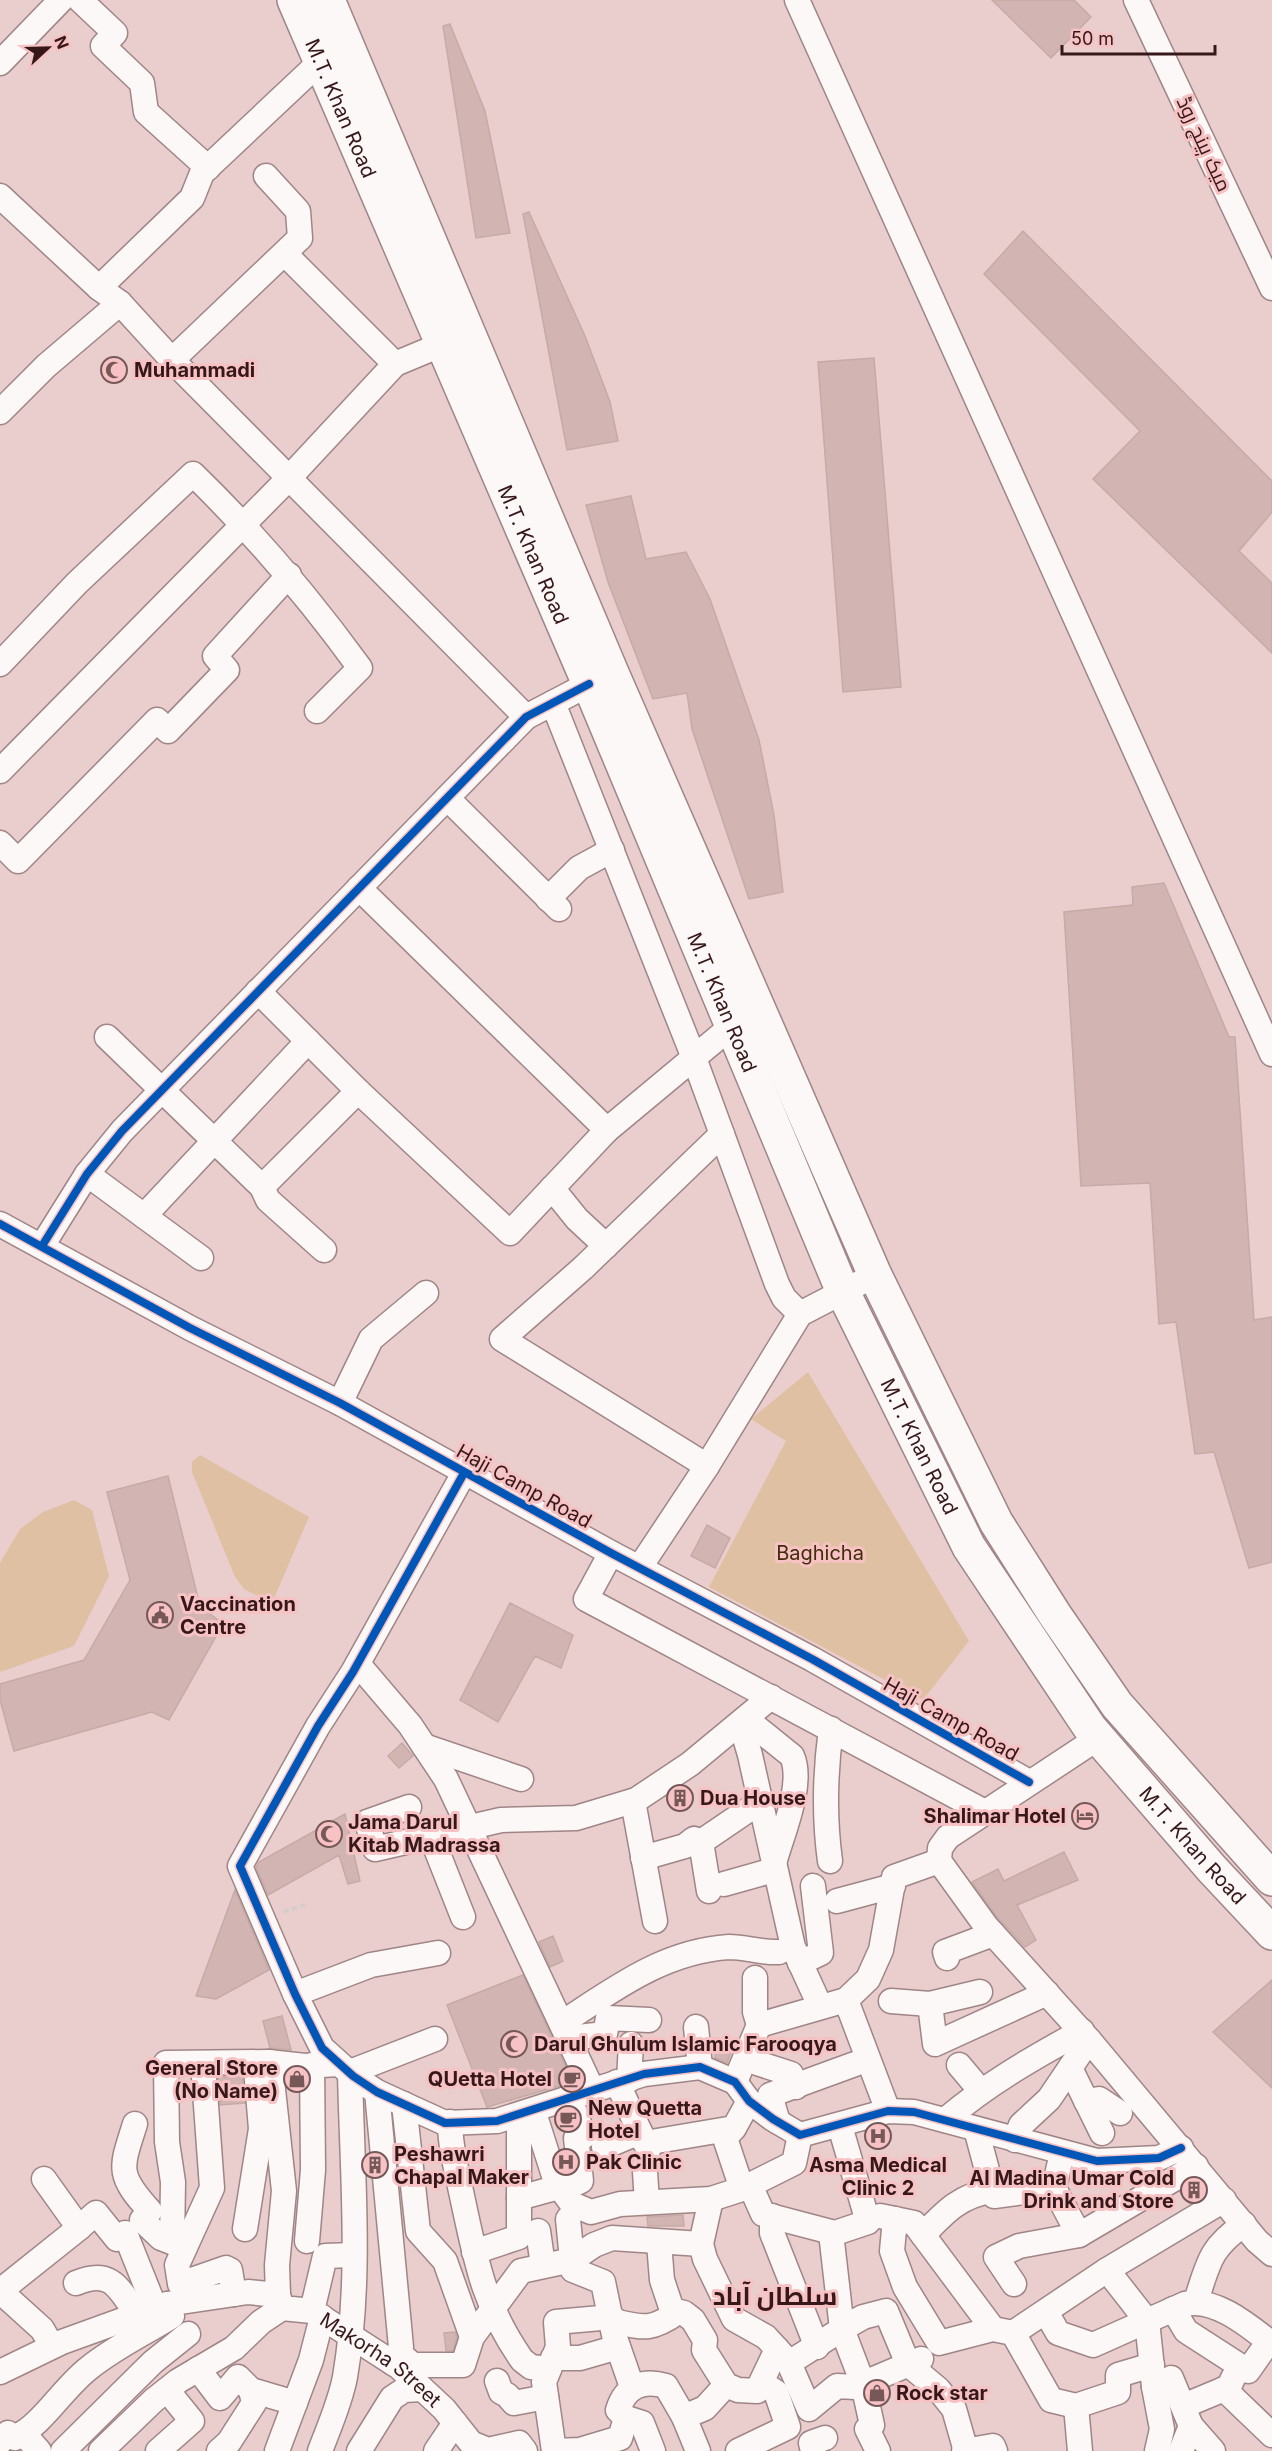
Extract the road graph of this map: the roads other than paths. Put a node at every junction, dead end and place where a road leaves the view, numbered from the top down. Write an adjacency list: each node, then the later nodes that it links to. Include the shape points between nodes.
1 (61, 0): 8 (street)
2 (80, 0): 9 (street, via 115,33 103,46 142,83 146,112)
3 (294, 0): 7 (highway, M.T. Khan Road)
4 (328, 0): 53 (highway, M.T. Khan Road, via 612,673)
5 (797, 0): 37 (street)
6 (1136, 0): 14 (street, میک ہینچ روڈ)
7 (320, 62): 9 (street); 16 (highway, M.T. Khan Road)
8 (0, 63)
9 (208, 168): 13 (street, via 192,198)
10 (266, 176): 12 (street, via 298,211 300,238)
11 (0, 196): 13 (street)
12 (285, 254): 17 (street); 18 (street)
13 (99, 288): 15 (street)
14 (1272, 288)
15 (120, 303): 17 (street); 19 (street, via 46,366)
16 (443, 344): 18 (street); 24 (highway, M.T. Khan Road)
17 (172, 360): 20 (street)
18 (395, 364): 20 (street)
19 (0, 412)
20 (289, 478): 21 (street); 27 (street)
21 (244, 524): 22 (street); 23 (street, via 193,474 77,583); 28 (street)
22 (289, 575): 26 (street, via 360,668); 30 (street, via 215,656 227,670 168,731 157,720 18,861)
23 (0, 664)
24 (590, 684): 25 (street); 34 (highway, M.T. Khan Road)
25 (553, 703): 27 (street); 31 (street)
26 (317, 711)
27 (526, 717): 29 (street)
28 (0, 771)
29 (447, 798): 31 (street, via 553,904 579,868); 32 (street)
30 (0, 843)
31 (612, 850): 38 (street)
32 (360, 888): 33 (street); 41 (street)
33 (258, 991): 36 (street); 39 (street)
34 (732, 1026): 38 (street); 54 (highway, M.T. Khan Road)
35 (107, 1037): 39 (street)
36 (308, 1041): 40 (street); 43 (street)
37 (1272, 1054)
38 (694, 1058): 41 (street); 42 (street)
39 (163, 1089): 43 (street); 44 (street)
40 (358, 1091): 45 (street); 46 (street, via 510,1233)
41 (607, 1130): 46 (street)
42 (722, 1134): 50 (street); 56 (street, via 777,1284)
43 (215, 1140): 45 (street); 47 (street)
44 (87, 1174): 47 (street); 49 (street)
45 (262, 1187): 51 (street, via 268,1200)
46 (552, 1188): 50 (street)
47 (144, 1216): 52 (street)
48 (0, 1224): 49 (street, Haji Camp Road)
49 (42, 1246): 57 (street, Haji Camp Road, via 190,1329)
50 (606, 1246): 58 (street, via 502,1339)
51 (324, 1250)
52 (201, 1258)
53 (875, 1275): 54 (street); 81 (highway, M.T. Khan Road, via 996,1522 1055,1615 1117,1705)
54 (843, 1292): 56 (street); 66 (highway, M.T. Khan Road, via 969,1547)
55 (426, 1293): 57 (street, via 371,1339)
56 (800, 1314): 58 (street)
57 (340, 1403): 59 (street, Haji Camp Road)
58 (707, 1466): 61 (street)
59 (464, 1473): 60 (street, Haji Camp Road); 62 (street)
60 (611, 1553): 61 (street, Haji Camp Road); 63 (street, via 586,1599)
61 (640, 1567): 69 (street, Haji Camp Road)
62 (358, 1664): 67 (street); 95 (street, via 318,1726 240,1866)
63 (771, 1697): 64 (street); 65 (street)
64 (743, 1722): 70 (street, via 690,1764); 71 (street); 80 (street, via 792,1756 796,1764 791,1806)
65 (831, 1730): 73 (street); 78 (street, via 826,1822)
66 (1098, 1738): 69 (street); 87 (highway, M.T. Khan Road)
67 (424, 1746): 68 (street); 74 (street)
68 (521, 1779)
69 (1029, 1782): 73 (street)
70 (633, 1801): 74 (street, via 576,1818 501,1820); 77 (street)
71 (760, 1802): 76 (street); 80 (street)
72 (409, 1807): 75 (street, via 367,1822 375,1849)
73 (985, 1812): 79 (street, via 948,1837 940,1848)
74 (469, 1826): 75 (street); 103 (street)
75 (431, 1836): 85 (street)
76 (701, 1842): 77 (street, via 694,1839 685,1846); 80 (street, via 717,1887)
77 (644, 1858): 86 (street)
78 (830, 1861)
79 (939, 1862): 83 (street, via 894,1877); 88 (street)
80 (774, 1868): 90 (street, via 793,1947)
81 (1272, 1879)
82 (813, 1886): 90 (street, via 821,1953)
83 (893, 1886): 84 (street); 96 (street, via 881,1950 868,1979)
84 (837, 1901)
85 (463, 1917)
86 (655, 1921)
87 (1272, 1933)
88 (993, 1934): 91 (street, via 945,1952); 94 (street)
89 (438, 1953): 95 (street, via 371,1965)
90 (790, 1957): 99 (street); 103 (street, via 729,1947 666,1960 642,1972)
91 (947, 1958)
92 (755, 1978): 101 (street)
93 (980, 1992): 98 (street)
94 (1047, 1993): 98 (street, via 935,2044); 104 (street)
95 (295, 1994): 114 (street, via 322,2048)
96 (846, 2000): 99 (street); 125 (street)
97 (891, 2001): 98 (street)
98 (930, 2004)
99 (820, 2006): 101 (street)
100 (649, 2020): 103 (street, via 608,2018 605,2034)
101 (759, 2025): 107 (street)
102 (696, 2027): 113 (street)
103 (565, 2031): 118 (street)
104 (1085, 2036): 115 (street); 119 (street); 141 (street)
105 (435, 2038): 114 (street)
106 (631, 2043): 116 (street)
107 (745, 2059): 117 (street, via 791,2074); 121 (street)
108 (263, 2063): 109 (street); 111 (street); 157 (street, via 261,2129); 178 (street, via 284,2191 277,2265)
109 (203, 2064): 165 (street, via 212,2188); 165 (street, via 166,2063 167,2142)
110 (855, 2064): 117 (street)
111 (312, 2065): 114 (street); 162 (street, via 313,2170)
112 (959, 2065): 119 (street)
113 (700, 2067): 116 (street, via 644,2074); 121 (street)
114 (344, 2068): 120 (street); 168 (street)
115 (1070, 2068): 123 (street); 138 (street, via 1049,2098 1021,2125)
116 (623, 2081): 118 (street); 137 (street)
117 (796, 2086): 130 (street, via 770,2095)
118 (592, 2089): 122 (street)
119 (980, 2090): 128 (street)
120 (377, 2092): 124 (street); 197 (street, via 401,2347)
121 (742, 2092): 130 (street); 133 (street)
122 (569, 2097): 126 (street); 145 (street, via 584,2136 576,2138 581,2181)
123 (1086, 2101): 127 (street, via 1099,2099); 135 (street)
124 (404, 2104): 129 (street); 191 (street, via 418,2231 445,2262)
125 (888, 2111): 128 (street, via 914,2112); 132 (street)
126 (527, 2112): 129 (street, via 497,2121); 145 (street, via 535,2116); 147 (street)
127 (1120, 2113)
128 (945, 2120): 134 (street)
129 (450, 2122): 166 (street)
130 (778, 2122): 136 (street)
131 (135, 2124): 165 (street, via 123,2164 124,2178 150,2211 142,2220)
132 (840, 2126): 136 (street); 151 (street)
133 (734, 2128): 137 (street); 143 (street, via 725,2138)
134 (976, 2129): 138 (street); 146 (street)
135 (1102, 2133)
136 (800, 2135): 143 (street, via 794,2163)
137 (645, 2137): 139 (street); 150 (street)
138 (1015, 2140): 140 (street)
139 (604, 2147)
140 (1062, 2152): 141 (street, via 1097,2161 1121,2162); 144 (street)
141 (1189, 2157): 149 (street); 161 (street)
142 (44, 2179): 156 (street)
143 (746, 2187): 148 (street); 152 (street, via 763,2214)
144 (1054, 2188): 146 (street, via 994,2196); 161 (street)
145 (560, 2189): 147 (street); 150 (street, via 572,2204 591,2212)
146 (992, 2191): 160 (street, via 951,2205)
147 (519, 2198): 166 (street, via 519,2237)
148 (711, 2199): 150 (street); 164 (street)
149 (1224, 2200): 155 (street); 171 (street)
150 (647, 2202)
151 (866, 2213): 154 (street); 159 (street, via 868,2222)
152 (772, 2216): 159 (street); 195 (street, via 772,2233)
153 (568, 2219): 169 (street)
154 (894, 2219): 160 (street, via 914,2223); 188 (street, via 892,2251 905,2287 939,2343)
155 (1244, 2224): 167 (street); 177 (street, via 1221,2241 1211,2255)
156 (79, 2228): 172 (street, via 96,2214 117,2239 125,2233); 175 (street)
157 (245, 2229)
158 (538, 2231): 170 (street)
159 (831, 2233): 187 (street)
160 (924, 2235): 188 (street)
161 (1078, 2235): 174 (street, via 1018,2246 996,2257)
162 (307, 2241)
163 (659, 2243): 164 (street); 169 (street, via 612,2238); 182 (street, via 662,2280 672,2310)
164 (701, 2244): 196 (street, via 734,2319 766,2337)
165 (178, 2251): 172 (street); 176 (street, via 180,2284 226,2268 230,2270)
166 (474, 2252): 181 (street)
167 (1272, 2254)
168 (354, 2255): 184 (street, via 325,2256); 190 (street)
169 (572, 2260): 170 (street); 185 (street, via 575,2273 603,2282)
170 (543, 2265): 181 (street, via 521,2271)
171 (1107, 2271): 183 (street); 186 (street)
172 (143, 2276): 179 (street)
173 (75, 2283): 179 (street, via 101,2277)
174 (1014, 2284)
175 (0, 2291): 193 (street, via 42,2329)
176 (234, 2294): 178 (street, Makorha Street, via 248,2292); 179 (street, Makorha Street)
177 (1196, 2301): 180 (street); 192 (street, via 1212,2305)
178 (280, 2302): 184 (street, Makorha Street); 201 (street, via 234,2348)
179 (153, 2309): 193 (street, Makorha Street); 223 (street, via 172,2316 120,2345 69,2385 32,2428)
180 (1173, 2309): 186 (street); 200 (street, via 1186,2331)
181 (492, 2310): 191 (street); 199 (street, via 522,2360 531,2367)
182 (678, 2312): 185 (street, via 643,2329); 207 (street, via 693,2320 705,2340 704,2350)
183 (1046, 2312): 186 (street, via 1058,2333 1093,2345); 188 (street)
184 (317, 2314): 190 (street, Makorha Street); 215 (street, via 311,2360)
185 (612, 2319): 194 (street); 199 (street, via 556,2322 558,2347)
186 (1148, 2321): 203 (street)
187 (842, 2329): 195 (street); 198 (street, via 863,2317 886,2311); 206 (street)
188 (1003, 2331): 216 (street, via 1051,2400)
189 (188, 2334): 224 (street, via 153,2362)
190 (349, 2336): 197 (street, Makorha Street); 229 (street, via 339,2400)
191 (472, 2337): 197 (street, via 463,2365 413,2365)
192 (1270, 2342): 200 (street, via 1248,2372)
193 (52, 2346): 202 (street, Makorha Street)
194 (618, 2347): 199 (street); 208 (street)
195 (817, 2347): 196 (street)
196 (783, 2356): 205 (street); 206 (street, via 809,2409 837,2386)
197 (396, 2358): 209 (street, Makorha Street)
198 (915, 2361): 206 (street); 239 (street, via 954,2409)
199 (551, 2364): 213 (street, via 544,2382)
200 (1239, 2365): 210 (street, via 1229,2387)
201 (198, 2369): 211 (street); 212 (street, via 220,2398 238,2377)
202 (0, 2372)
203 (1153, 2376): 216 (street, via 1118,2375 1118,2392); 219 (street, via 1171,2379); 242 (street, via 1162,2429)
204 (496, 2382): 213 (street, via 514,2403)
205 (762, 2383): 207 (street, via 757,2391); 236 (street, via 776,2392 788,2427)
206 (863, 2384): 237 (street, via 872,2425 867,2429)
207 (726, 2385): 217 (street, via 705,2409)
208 (632, 2388): 217 (street, via 654,2383 666,2386); 221 (street, via 622,2396 618,2410)
209 (422, 2389): 218 (street, Makorha Street); 230 (street, via 404,2390 392,2398)
210 (1224, 2389): 214 (street); 220 (street)
211 (167, 2390): 225 (street); 226 (street, via 192,2421)
212 (251, 2390): 215 (street); 227 (street, via 254,2403)
213 (546, 2397): 233 (street)
214 (1193, 2402)
215 (296, 2403): 228 (street)
216 (1076, 2406): 241 (street)
217 (684, 2417): 235 (street)
218 (455, 2423): 231 (street); 232 (street, Makorha Street, via 471,2443 488,2450 519,2443)
219 (1191, 2427): 243 (street); 244 (street)
220 (1272, 2435)
221 (622, 2436): 233 (street, via 580,2450); 234 (street, via 642,2423)
222 (0, 2442): 223 (street, via 8,2433)
223 (31, 2442)
224 (63, 2451)
225 (101, 2451)
226 (158, 2451)
227 (219, 2451)
228 (277, 2451)
229 (320, 2451)
230 (359, 2451)
231 (435, 2451)
232 (525, 2451)
233 (554, 2451)
234 (653, 2451)
235 (699, 2451)
236 (738, 2451)
237 (878, 2451): 238 (street, via 892,2444)
238 (895, 2451)
239 (965, 2451): 240 (street, via 993,2446)
240 (995, 2451)
241 (1080, 2451)
242 (1157, 2451)
243 (1181, 2451)
244 (1214, 2451)

